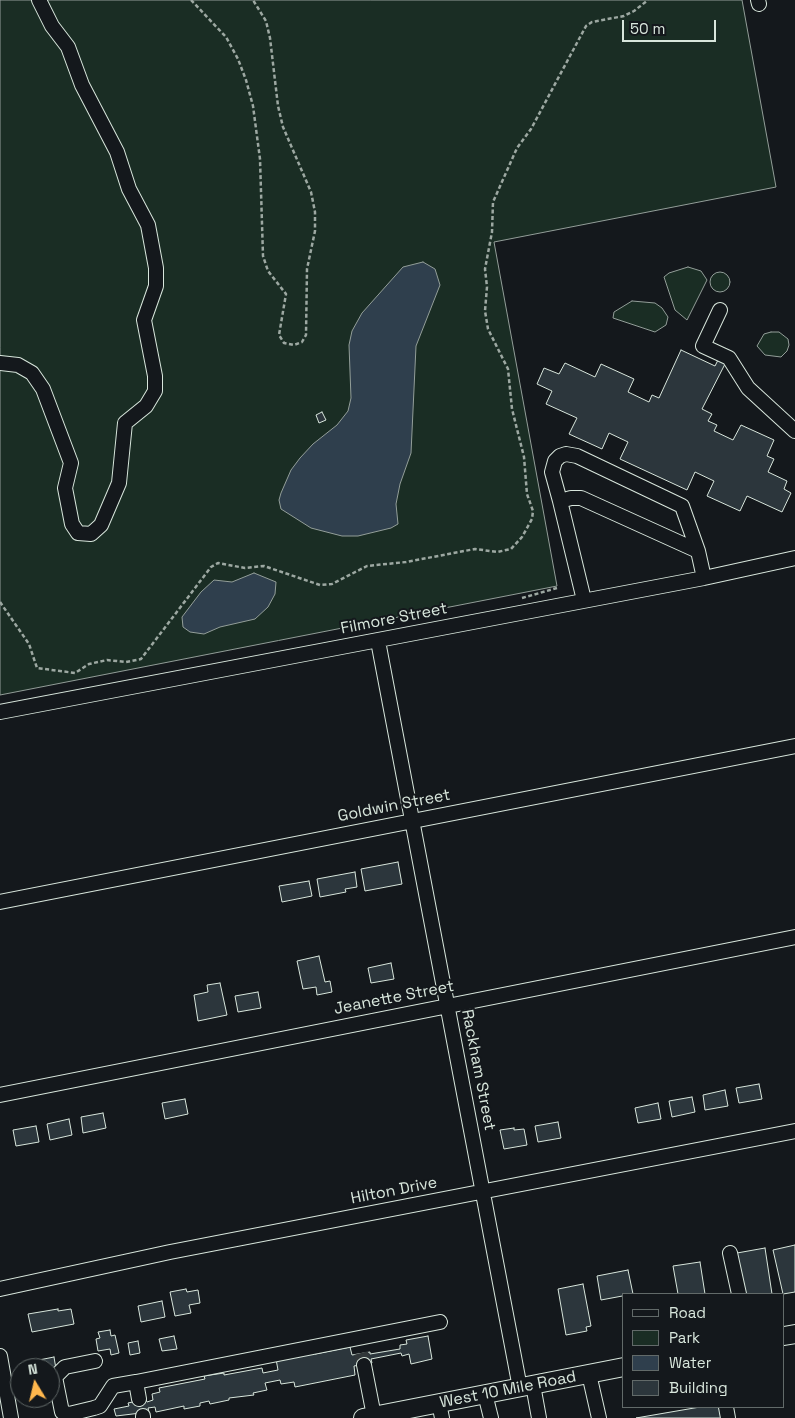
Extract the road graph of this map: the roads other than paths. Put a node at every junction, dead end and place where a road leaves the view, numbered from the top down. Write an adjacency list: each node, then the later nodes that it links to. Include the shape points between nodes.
1 (39, 0): 3 (street, via 52,26 68,47 82,85 118,152 130,189 148,225 156,268 156,286 144,320 154,368 155,391 146,406 125,423 118,483 101,525 91,534 78,533 72,524 65,488 71,464 43,389 32,373 18,365)
2 (720, 310): 4 (street, via 703,346 729,358 748,388)
3 (0, 362)
4 (795, 431)
5 (560, 501): 6 (street, via 581,498); 6 (street, via 552,472 555,462 566,454 577,456 682,506); 9 (street)
6 (698, 551): 8 (street)
7 (795, 558): 8 (street, Filmore Street)
8 (704, 578): 9 (street, Filmore Street)
9 (584, 600): 10 (street, Filmore Street)
10 (378, 641): 11 (street, Filmore Street); 13 (street, Rackham Street)
11 (0, 712)
12 (795, 746): 13 (street, Goldwin Street)
13 (412, 821): 14 (street, Goldwin Street); 16 (street, Rackham Street)
14 (0, 902)
15 (795, 937): 16 (street, Jeanette Street)
16 (448, 1005): 17 (street, Jeanette Street); 19 (street, Rackham Street)
17 (0, 1095)
18 (795, 1131): 19 (street, Hilton Drive)
19 (483, 1191): 21 (street, Hilton Drive); 30 (street, Rackham Street)
20 (730, 1253): 22 (street)
21 (0, 1289)
22 (739, 1293)
23 (440, 1322): 24 (street)
24 (361, 1352): 29 (street); 35 (street)
25 (0, 1356): 36 (street)
26 (95, 1361): 29 (street, via 64,1367 54,1377 62,1412 68,1414 100,1406 113,1386)
27 (622, 1367): 28 (main road, West 10 Mile Road)
28 (589, 1374): 30 (main road, West 10 Mile Road); 39 (street)
29 (136, 1382): 32 (street)
30 (526, 1386): 31 (main road, West 10 Mile Road); 38 (street, Rackham Street)
31 (485, 1394): 33 (main road, West 10 Mile Road); 37 (street)
32 (139, 1399)
33 (440, 1411): 34 (main road, West 10 Mile Road)
34 (408, 1414): 35 (main road, West 10 Mile Road)
35 (368, 1417)
36 (11, 1418)
37 (491, 1418)
38 (539, 1418)
39 (598, 1418)

